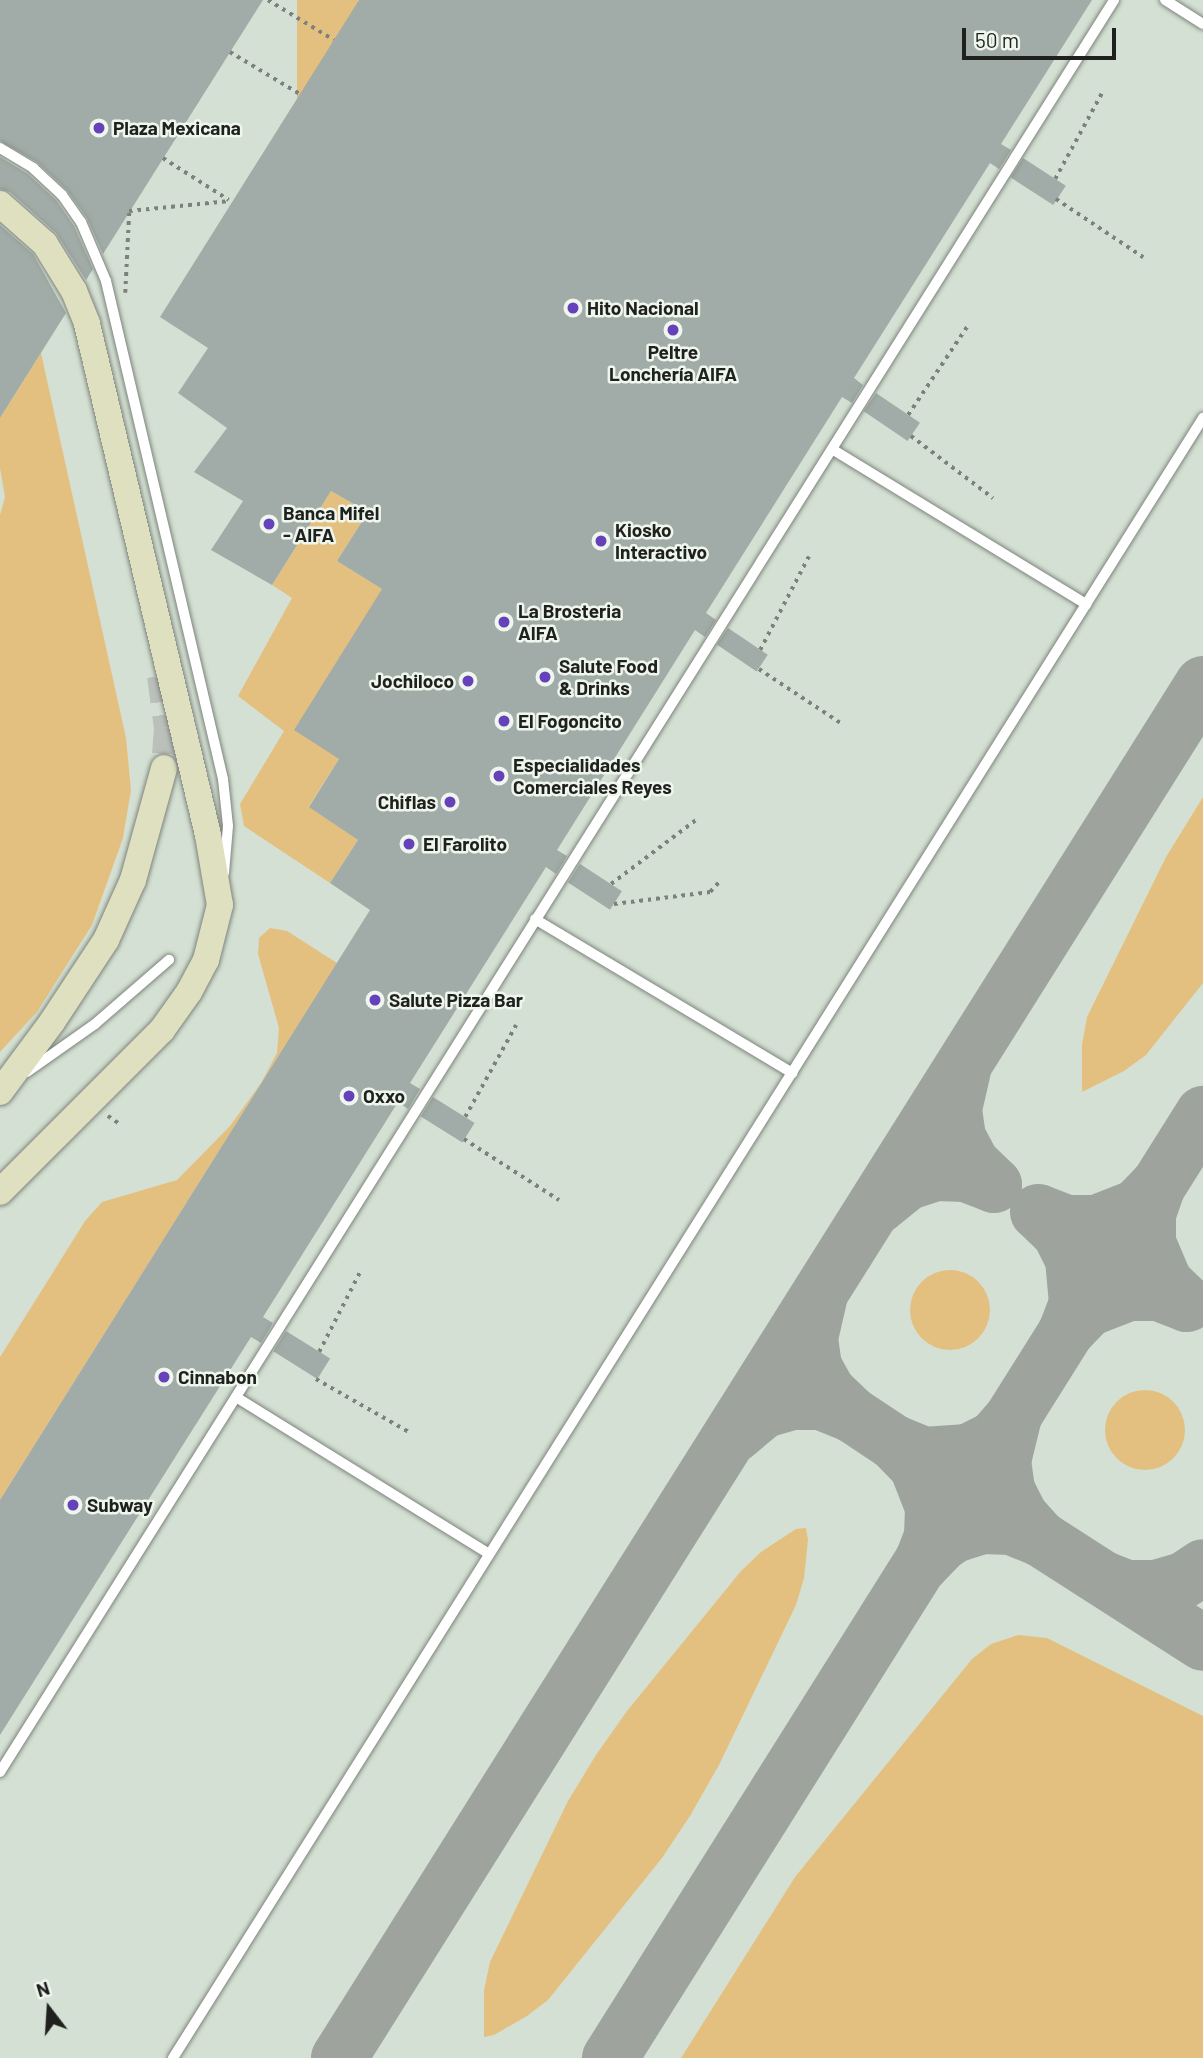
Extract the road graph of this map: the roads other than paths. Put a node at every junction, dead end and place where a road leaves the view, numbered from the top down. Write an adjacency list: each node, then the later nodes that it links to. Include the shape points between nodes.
1 (1114, 0): 7 (lane)
2 (1165, 0): 3 (lane)
3 (1203, 24)
4 (0, 148): 10 (lane, bridge, via 33,168 62,195 81,222 106,282 223,779 228,826)
5 (0, 204): 10 (main road, bridge, via 45,244 74,291 87,324 208,835)
6 (1203, 418): 8 (lane)
7 (832, 449): 8 (lane); 11 (lane)
8 (1086, 604): 13 (lane)
9 (163, 768): 14 (main road, via 134,880 106,940)
10 (220, 905): 15 (main road, bridge, via 206,960 162,1030)
11 (535, 919): 13 (lane); 16 (lane)
12 (169, 960): 14 (lane, via 94,1024)
13 (792, 1073): 17 (lane)
14 (1, 1091)
15 (0, 1192)
16 (236, 1397): 17 (lane); 18 (lane)
17 (489, 1554): 19 (lane)
18 (0, 1772)
19 (173, 2058)

